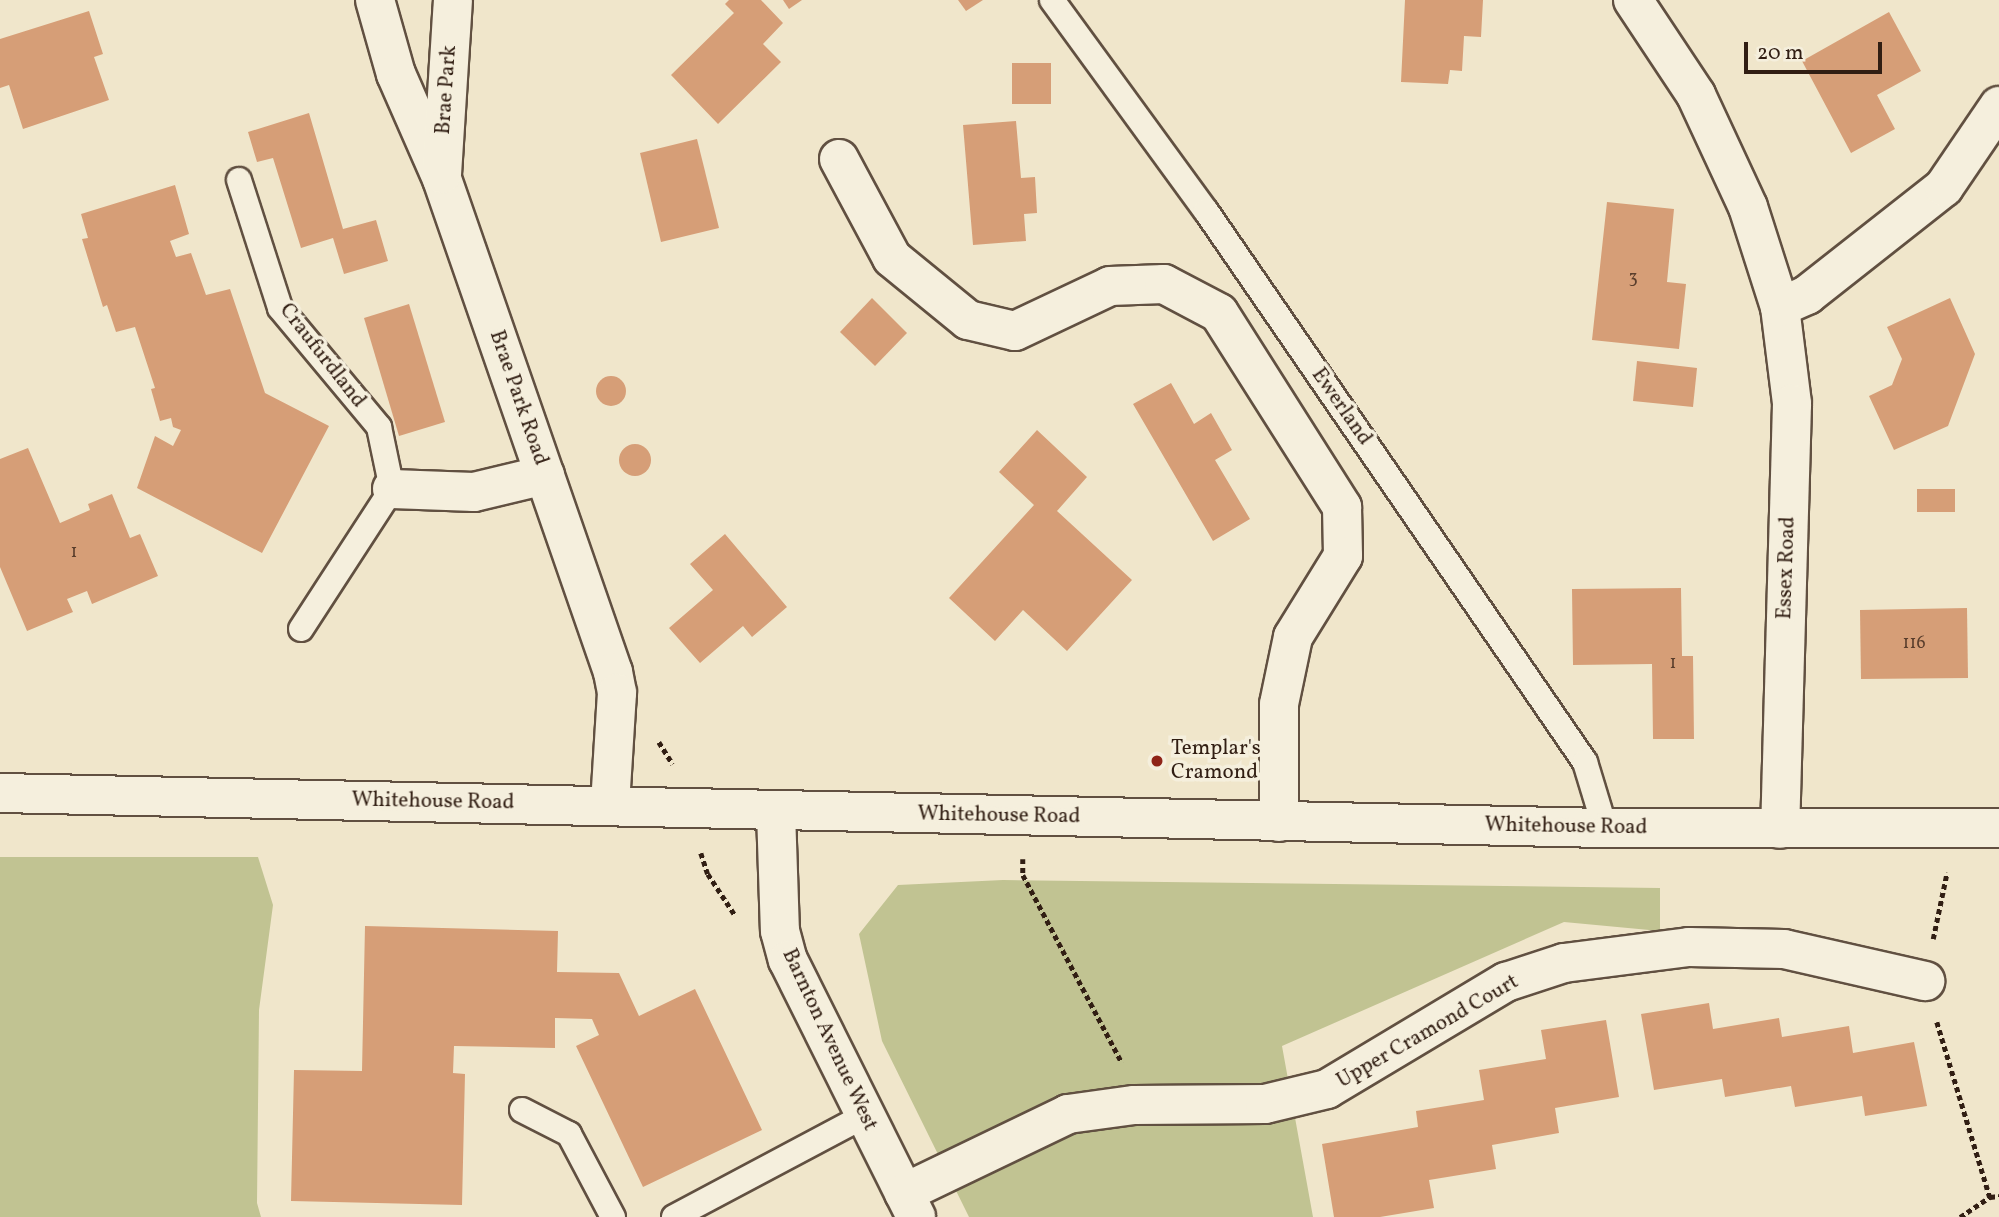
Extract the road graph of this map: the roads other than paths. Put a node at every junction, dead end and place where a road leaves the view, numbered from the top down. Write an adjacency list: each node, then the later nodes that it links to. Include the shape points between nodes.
1 (375, 0): 7 (street, Brae Park Road, via 396,74)
2 (453, 0): 7 (street, Brae Park)
3 (1052, 0): 17 (lane, Ewerland, via 1206,211 1585,762)
4 (1633, 0): 9 (street, Essex Road, via 1696,95 1748,207)
5 (1999, 106): 9 (street, via 1944,187 1807,295)
6 (839, 159): 16 (street, via 892,258 968,320 1014,331 1110,286 1164,284 1219,313 1342,507 1343,556 1293,637 1279,704)
7 (442, 179): 10 (street, Brae Park Road)
8 (239, 180): 11 (lane, Craufurdland, via 280,308 379,427)
9 (1780, 307): 19 (street, Essex Road, via 1791,404)
10 (545, 475): 11 (street, via 474,492); 14 (street, Brae Park Road, via 618,693)
11 (392, 489): 12 (lane)
12 (301, 629)
13 (0, 793): 14 (street, Whitehouse Road)
14 (610, 806): 15 (street, Whitehouse Road)
15 (776, 812): 16 (street, Whitehouse Road); 22 (street, Barnton Avenue West, via 782,941 808,1006)
16 (1279, 822): 17 (street, Whitehouse Road)
17 (1605, 828): 19 (street, Whitehouse Road)
18 (1999, 828): 19 (street, Whitehouse Road)
19 (1780, 829)
20 (1925, 981): 23 (street, Upper Cramond Court, via 1784,949 1689,947 1564,964 1506,982 1327,1089 1265,1104 1134,1105 1068,1114)
21 (522, 1110): 24 (lane, via 569,1134)
22 (864, 1116): 23 (street, Barnton Avenue West); 25 (lane)
23 (910, 1205)
24 (613, 1217)
25 (674, 1217)

